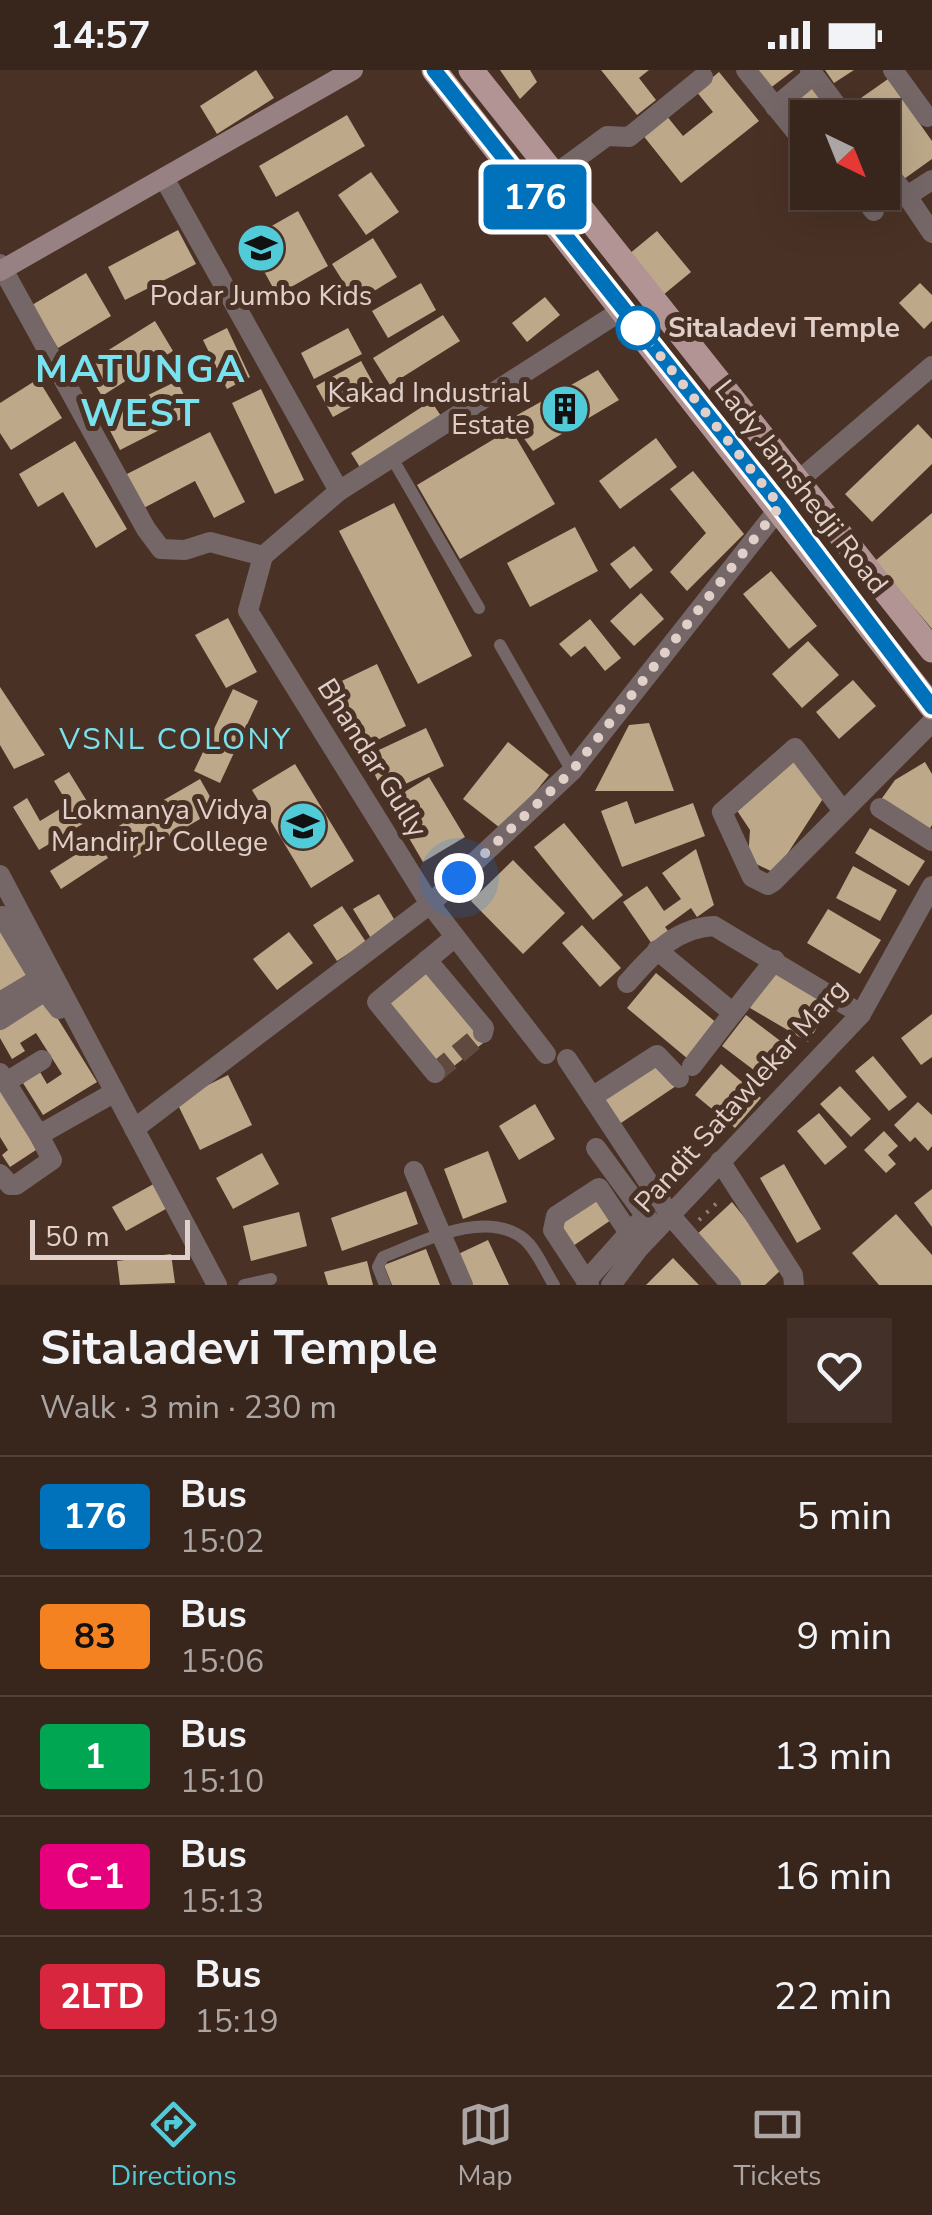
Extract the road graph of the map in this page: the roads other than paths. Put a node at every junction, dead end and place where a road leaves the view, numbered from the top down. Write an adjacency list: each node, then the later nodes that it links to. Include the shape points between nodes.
1 (353, 70): 13 (main road)
2 (434, 70): 19 (main road, Lady Jamshedji Road)
3 (471, 70): 12 (main road, Lady Jamshedji Road)
4 (746, 70): 9 (street)
5 (893, 70): 10 (street)
6 (812, 72): 8 (street); 9 (street)
7 (704, 77): 12 (street, via 629,136 607,136)
8 (833, 100)
9 (775, 107): 11 (street)
10 (927, 116)
11 (790, 125)
12 (554, 175): 22 (main road, Lady Jamshedji Road)
13 (164, 178): 18 (main road); 23 (street)
14 (932, 180): 16 (street)
15 (900, 188): 16 (street)
16 (907, 196): 17 (street)
17 (932, 233)
18 (1, 268): 25 (street, via 161,549 210,542)
19 (624, 309): 21 (street); 24 (main road, Lady Jamshedji Road)
20 (932, 366): 22 (street)
21 (392, 458): 23 (street); 26 (lane)
22 (798, 481): 28 (main road, Lady Jamshedji Road)
23 (338, 491): 25 (street)
24 (780, 506): 29 (main road, Lady Jamshedji Road); 31 (street)
25 (262, 556): 37 (street, Bhandar Gully, via 248,611)
26 (479, 608)
27 (500, 645): 31 (lane)
28 (932, 650)
29 (932, 707)
30 (932, 722): 33 (street)
31 (572, 771): 37 (street)
32 (880, 808): 34 (street)
33 (843, 811): 33 (street, via 768,884 752,876 722,812 795,748)
34 (932, 840)
35 (0, 874): 38 (street)
36 (932, 886): 47 (street, Pandit Satawlekar Marg)
37 (430, 904): 39 (street, Bhandar Gully); 55 (street)
38 (6, 914): 43 (street)
39 (455, 937): 41 (street); 54 (street, Bhandar Gully)
40 (656, 950): 42 (street, via 686,932 714,926); 44 (street); 46 (street)
41 (427, 960): 49 (street); 51 (street, via 377,1002)
42 (775, 960): 46 (street); 47 (street)
43 (45, 974): 45 (street); 53 (street)
44 (627, 983)
45 (0, 1002)
46 (734, 1012): 54 (street, via 686,1072 658,1055)
47 (861, 1014): 58 (street, Pandit Satawlekar Marg)
48 (0, 1020): 53 (street, via 41,992 50,993)
49 (483, 1033)
50 (42, 1060): 52 (street)
51 (434, 1073)
52 (3, 1077): 56 (street)
53 (109, 1095): 55 (street); 56 (street)
54 (592, 1097): 61 (street, Bhandar Gully)
55 (134, 1129): 66 (street)
56 (40, 1135): 60 (street, via 49,1162 16,1185)
57 (596, 1148): 61 (street)
58 (720, 1161): 61 (street, Pandit Satawlekar Marg); 73 (street)
59 (414, 1171): 63 (street)
60 (0, 1174)
61 (657, 1220): 62 (street); 71 (street, Pandit Satawlekar Marg); 72 (street, via 686,1232)
62 (629, 1233): 65 (street); 65 (street, via 599,1188 556,1216 552,1230)
63 (442, 1236): 68 (lane, via 383,1257 378,1267); 69 (street); 70 (lane, via 480,1227 512,1231 527,1242)
64 (271, 1279): 67 (lane)
65 (588, 1283)
66 (217, 1285)
67 (244, 1285)
68 (385, 1285)
69 (463, 1285)
70 (554, 1285)
71 (611, 1285)
72 (731, 1285)
73 (794, 1285)

